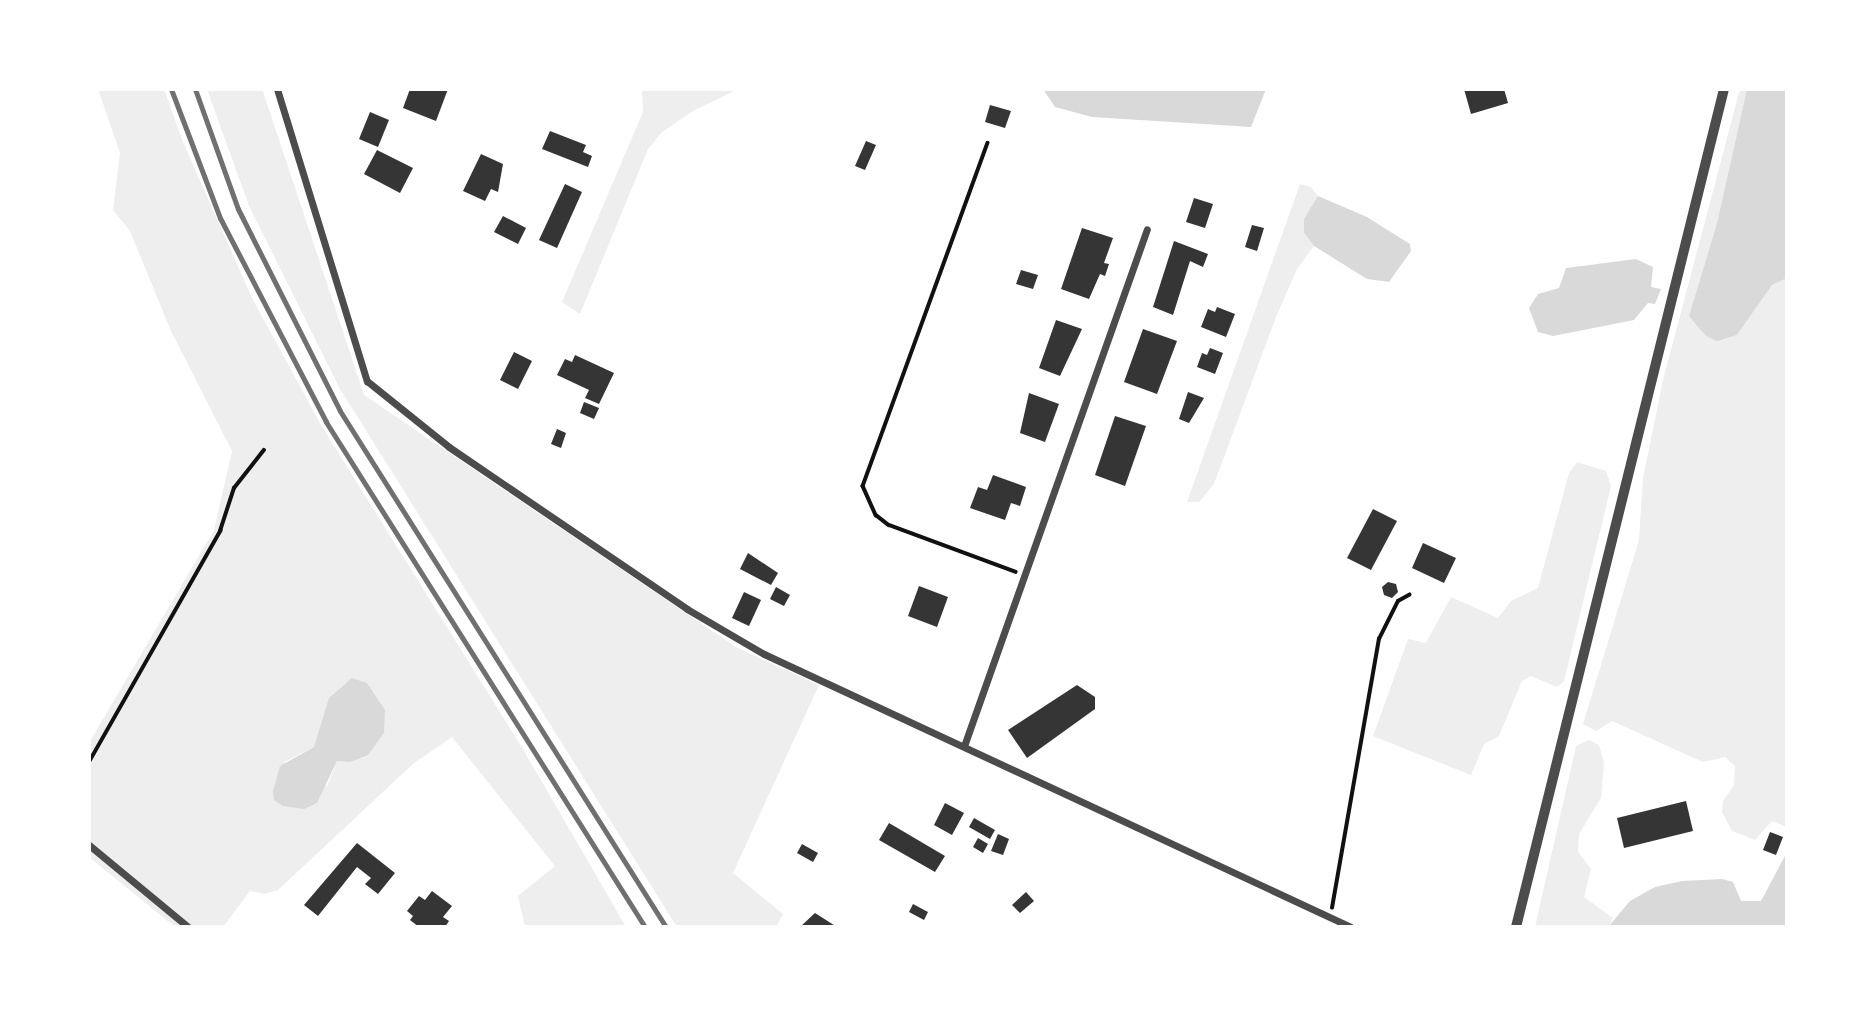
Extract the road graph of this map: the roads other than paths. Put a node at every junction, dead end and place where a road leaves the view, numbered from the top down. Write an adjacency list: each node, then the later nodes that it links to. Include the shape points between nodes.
1 (277, 89): 4 (street, via 367,381 449,447 697,615 764,654)
2 (1724, 89): 8 (street)
3 (1147, 229): 4 (street)
4 (964, 746): 7 (street)
5 (89, 845): 6 (street)
6 (188, 927)
7 (1351, 927)
8 (1516, 927)

